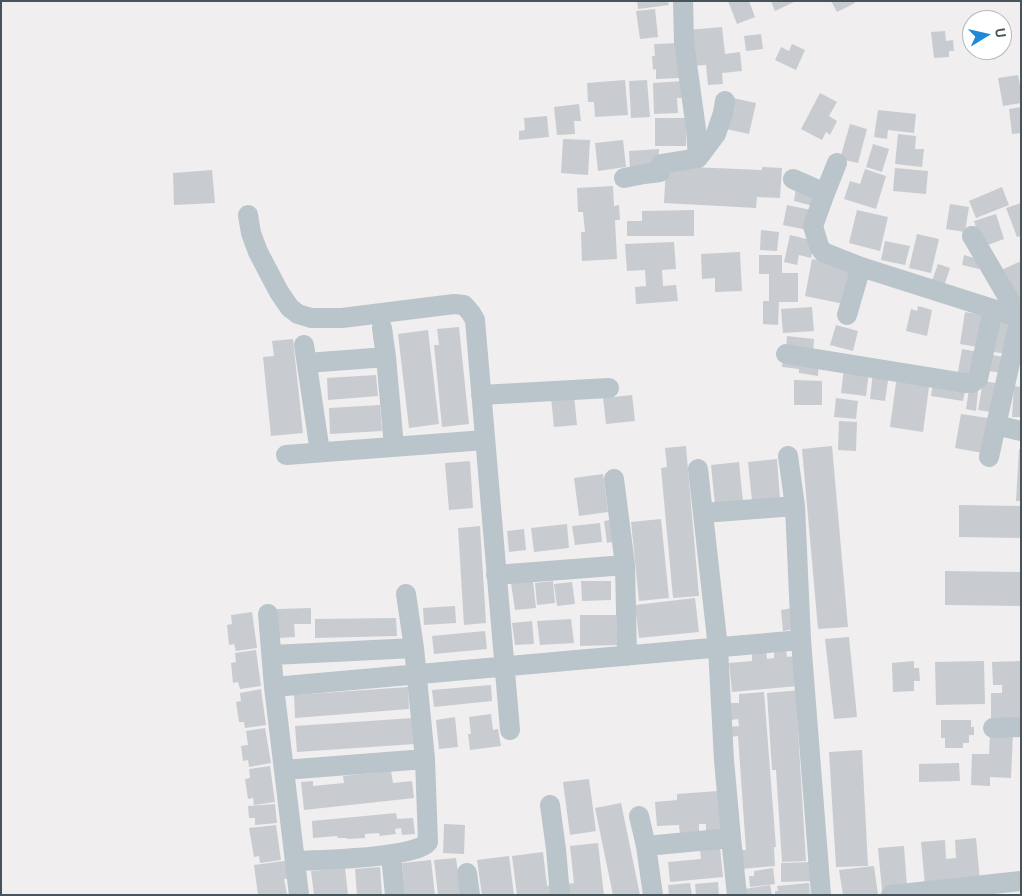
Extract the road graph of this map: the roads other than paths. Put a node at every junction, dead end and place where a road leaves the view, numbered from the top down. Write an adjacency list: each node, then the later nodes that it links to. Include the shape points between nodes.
1 (682, 1): 3 (street)
2 (725, 101): 3 (street, via 716,134)
3 (698, 158): 5 (street, via 661,164 660,172)
4 (837, 163): 7 (street)
5 (624, 178)
6 (792, 179): 7 (street)
7 (825, 194): 10 (street, via 813,226 820,250)
8 (248, 215): 18 (street, via 258,252 279,292 298,314 311,318 342,318 464,305 475,320)
9 (972, 236): 13 (street)
10 (861, 266): 11 (street); 12 (street)
11 (993, 310): 13 (street); 15 (street, via 978,379 972,383)
12 (848, 315)
13 (1020, 318): 19 (street)
14 (382, 328): 16 (street)
15 (786, 354)
16 (386, 357): 22 (street); 23 (street, via 306,354)
17 (609, 388): 18 (street)
18 (481, 395): 21 (street)
19 (996, 425): 20 (street); 26 (street)
20 (1021, 431)
21 (485, 440): 22 (street); 32 (street)
22 (394, 447): 23 (street)
23 (320, 452): 24 (street)
24 (286, 455)
25 (788, 456): 29 (street)
26 (989, 457)
27 (698, 469): 30 (street)
28 (614, 479): 31 (street)
29 (795, 506): 30 (street); 35 (street)
30 (702, 513): 37 (street)
31 (624, 564): 32 (street); 39 (street)
32 (496, 575): 40 (street)
33 (406, 594): 36 (street)
34 (268, 614): 38 (street)
35 (802, 640): 37 (street); 62 (street)
36 (414, 648): 38 (street); 41 (street)
37 (718, 648): 39 (street); 50 (street)
38 (272, 656): 42 (street)
39 (627, 656): 40 (street)
40 (503, 667): 41 (street); 45 (street)
41 (416, 675): 42 (street); 46 (street)
42 (274, 687): 47 (street)
43 (1021, 727): 44 (street)
44 (994, 728)
45 (510, 730)
46 (425, 759): 47 (street); 52 (street, via 428,842)
47 (284, 770): 53 (street)
48 (550, 805): 59 (street)
49 (639, 816): 51 (street)
50 (730, 838): 51 (street); 61 (street)
51 (646, 846): 60 (street)
52 (391, 855): 53 (street); 57 (street)
53 (295, 861): 56 (street)
54 (467, 873): 58 (street)
55 (1021, 881): 63 (street)
56 (300, 895)
57 (395, 895)
58 (470, 895)
59 (560, 895)
60 (653, 895)
61 (737, 895)
62 (821, 895)
63 (891, 895)

